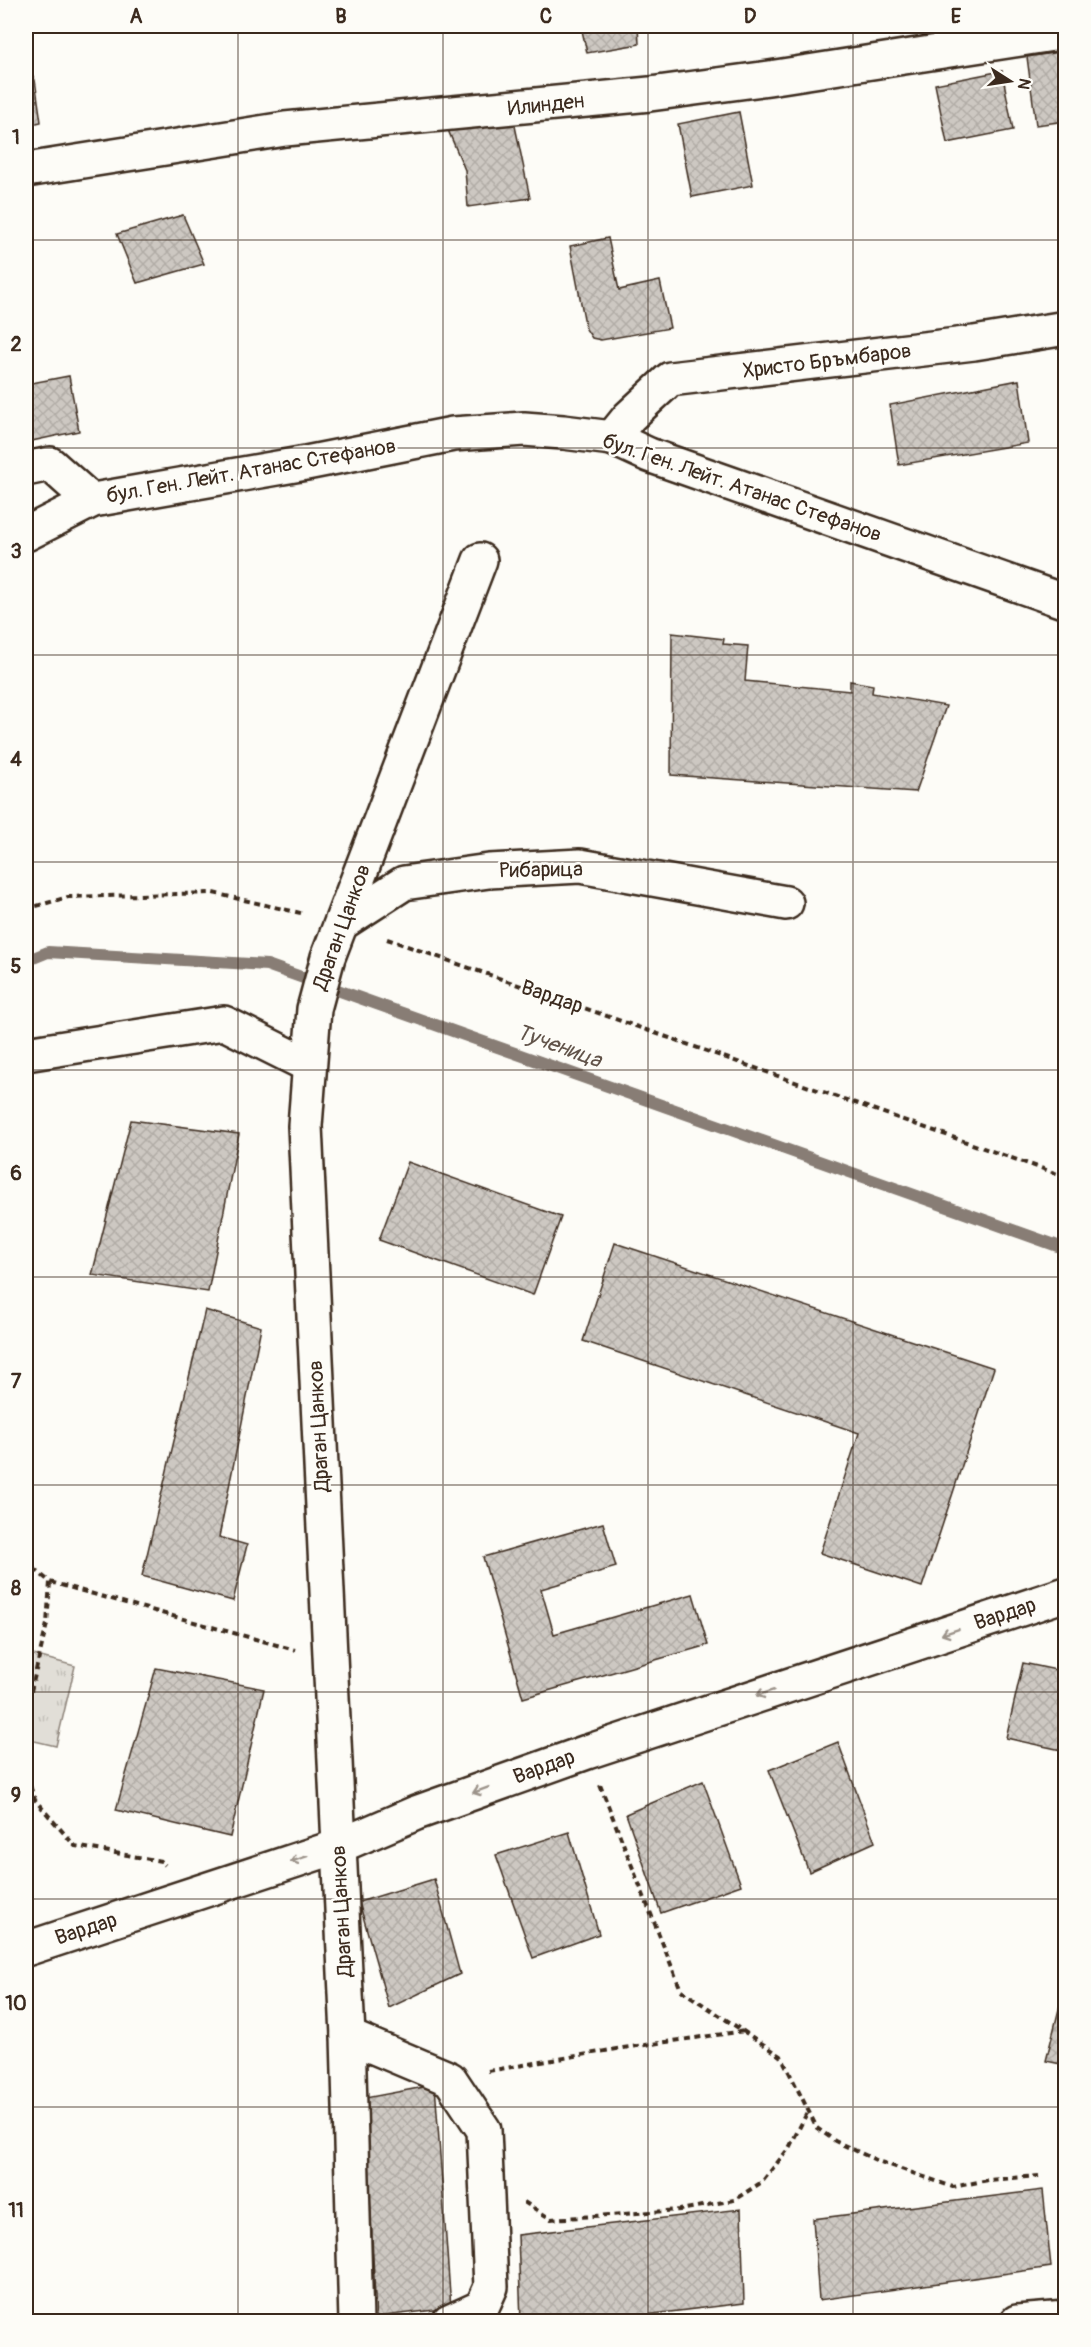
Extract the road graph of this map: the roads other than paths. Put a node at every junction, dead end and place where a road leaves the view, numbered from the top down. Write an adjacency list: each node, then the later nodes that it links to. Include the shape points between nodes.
1 (1065, 32): 2 (street, Илинден, via 661,93 285,129)
2 (26, 170)
3 (1065, 328): 4 (street, Христо Бръмбаров, via 974,343 670,379)
4 (612, 438): 6 (street, бул. Ген. Лейт. Атанас Стефанов, via 524,429 453,434); 9 (street, бул. Ген. Лейт. Атанас Стефанов, via 649,455)
5 (26, 469): 6 (street, via 50,464)
6 (93, 500): 7 (street, бул. Ген. Лейт. Атанас Стефанов)
7 (26, 534)
8 (480, 560): 11 (street, Драган Цанков)
9 (1065, 602)
10 (786, 903): 11 (street, Рибарица, via 580,866 489,871 404,883)
11 (342, 923): 13 (street, Драган Цанков, via 314,1009)
12 (26, 1054): 13 (street, via 224,1023)
13 (308, 1065): 15 (street, Драган Цанков, via 305,1126)
14 (1065, 1594): 15 (street, Вардар, one-way to 15, via 587,1752 416,1813)
15 (339, 1846): 16 (street, Вардар, one-way to 16); 17 (street, Драган Цанков)
16 (26, 1948)
17 (348, 2036): 19 (street, Драган Цанков); 20 (street, via 450,2079 484,2130 492,2287 482,2307)
18 (1065, 2318): 21 (street)
19 (356, 2322)
20 (448, 2322)
21 (1017, 2322)

